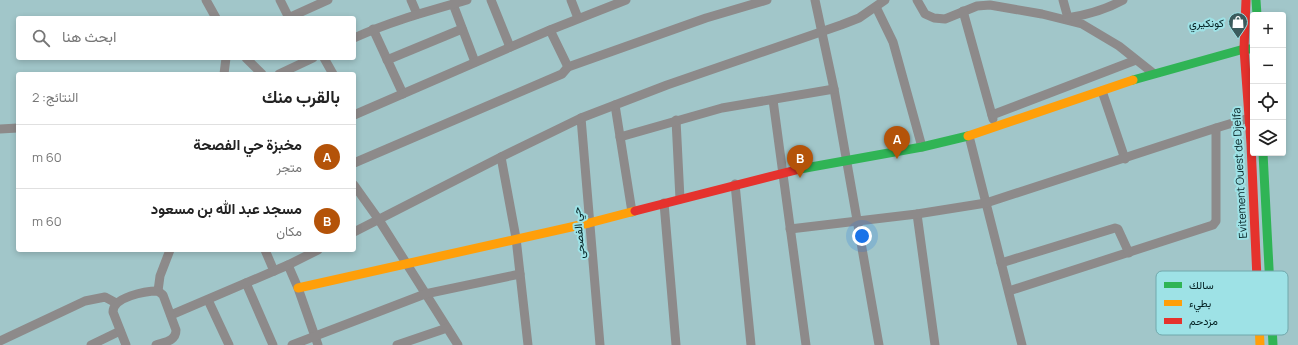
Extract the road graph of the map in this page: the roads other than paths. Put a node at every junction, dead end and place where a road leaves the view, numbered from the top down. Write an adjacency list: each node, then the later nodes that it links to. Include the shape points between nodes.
1 (280, 0): 26 (street)
2 (328, 0): 17 (street)
3 (411, 0): 24 (street)
4 (467, 0): 19 (street)
5 (491, 0): 35 (street)
6 (570, 0): 28 (street)
7 (626, 0): 20 (street)
8 (767, 0): 44 (street, via 706,18)
9 (815, 0): 33 (street)
10 (886, 0): 21 (street)
11 (917, 0): 22 (street, via 925,14 934,18 945,19)
12 (1062, 0): 29 (street)
13 (1122, 0): 29 (street, via 1084,16)
14 (1246, 0): 36 (main road, Evitement Ouest de Djelfa)
15 (1256, 0): 23 (main road)
16 (209, 1): 25 (street)
17 (317, 2): 27 (street)
18 (1001, 3): 22 (street); 29 (street)
19 (453, 4): 24 (street); 31 (street)
20 (603, 4): 28 (street)
21 (876, 7): 33 (street, via 859,18); 66 (street, via 895,48)
22 (963, 11): 56 (street)
23 (1257, 12)
24 (418, 14): 30 (street)
25 (215, 16)
26 (288, 16)
27 (292, 16)
28 (578, 18): 32 (street)
29 (1066, 19): 42 (street, via 1101,34)
30 (373, 29): 34 (street); 41 (street)
31 (462, 29): 41 (street); 43 (street)
32 (550, 30): 35 (street); 44 (street)
33 (822, 31): 50 (street); 54 (street)
34 (356, 37)
35 (510, 47): 43 (street)
36 (1248, 49): 49 (main road); 58 (main road, Evitement Ouest de Djelfa)
37 (226, 60): 45 (street)
38 (248, 60): 46 (street)
39 (309, 60): 47 (street)
40 (325, 60): 48 (street)
41 (387, 60): 52 (street)
42 (1136, 60): 49 (street); 56 (street)
43 (475, 62): 52 (street)
44 (568, 67): 71 (street, via 562,74)
45 (224, 72)
46 (260, 72)
47 (283, 72)
48 (332, 72)
49 (1153, 73): 51 (main road)
50 (834, 88): 53 (street); 70 (street)
51 (1102, 91): 61 (main road); 69 (street)
52 (403, 94): 55 (street)
53 (773, 100): 59 (street, via 722,108); 72 (street)
54 (615, 105): 57 (street); 65 (street)
55 (356, 114)
56 (992, 115): 61 (street)
57 (581, 118): 68 (street); 82 (street, حي الفصحى)
58 (1249, 118): 62 (street); 94 (main road, Evitement Ouest de Djelfa)
59 (676, 120): 65 (street); 75 (street)
60 (16, 128): 63 (street)
61 (996, 128): 64 (main road)
62 (1216, 128): 69 (street); 89 (street, via 1216,221 1213,225)
63 (0, 130)
64 (969, 136): 66 (main road); 77 (street)
65 (620, 137): 78 (street)
66 (922, 146): 70 (main road)
67 (1263, 156): 95 (main road)
68 (501, 157): 80 (street); 85 (street)
69 (1125, 159): 77 (street)
70 (847, 161): 72 (main road); 81 (street)
71 (356, 162)
72 (782, 172): 73 (main road); 83 (street)
73 (735, 184): 75 (main road); 122 (street)
74 (356, 188): 80 (street)
75 (680, 199): 76 (main road)
76 (664, 203): 78 (main road); 121 (street)
77 (986, 203): 79 (street); 91 (street)
78 (632, 212): 82 (main road)
79 (916, 214): 81 (street); 125 (street)
80 (379, 220): 84 (street); 90 (street)
81 (858, 221): 83 (street); 124 (street)
82 (589, 223): 85 (main road); 120 (street, حي الفصحى)
83 (790, 229): 123 (street)
84 (356, 231)
85 (516, 238): 90 (main road); 96 (street)
86 (169, 252): 99 (street, via 160,276)
87 (266, 252): 93 (street)
88 (314, 252): 92 (street)
89 (1129, 253): 91 (street, via 1118,229 1112,228); 100 (street)
90 (406, 263): 98 (main road); 101 (street)
91 (1001, 263): 100 (street)
92 (288, 265): 93 (street); 98 (street)
93 (274, 271): 97 (street)
94 (1256, 271)
95 (1269, 271)
96 (520, 274): 101 (street); 119 (street)
97 (246, 283): 102 (street); 115 (street)
98 (298, 288): 110 (street)
99 (158, 291): 103 (street, via 134,295); 104 (street, via 163,295)
100 (1009, 291): 126 (street)
101 (425, 294): 105 (street); 110 (street)
102 (208, 300): 104 (street); 114 (street)
103 (116, 303): 106 (street, via 113,312); 109 (street, via 106,297 85,301)
104 (171, 315): 113 (street, via 176,335 173,339)
105 (447, 328): 117 (street); 118 (street)
106 (120, 331): 111 (street); 112 (street)
107 (1260, 335): 127 (main road, Evitement Ouest de Djelfa)
108 (1272, 335): 128 (main road)
109 (0, 341)
110 (316, 341): 116 (street)
111 (91, 345)
112 (126, 345)
113 (156, 345)
114 (229, 345)
115 (273, 345)
116 (292, 345)
117 (397, 345)
118 (458, 345)
119 (528, 345)
120 (600, 345)
121 (676, 345)
122 (751, 345)
123 (806, 345)
124 (879, 345)
125 (935, 345)
126 (1022, 345)
127 (1260, 345)
128 (1273, 345)

